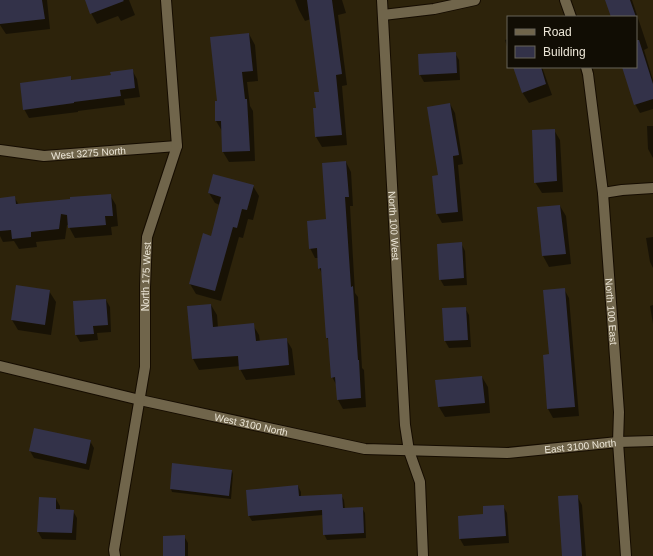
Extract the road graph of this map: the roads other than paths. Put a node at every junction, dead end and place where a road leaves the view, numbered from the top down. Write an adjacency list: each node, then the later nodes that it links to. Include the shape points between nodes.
1 (166, 0): 8 (street, North 175 West)
2 (382, 0): 5 (street, North 100 West)
3 (475, 0): 5 (street, via 434,9)
4 (565, 0): 6 (street)
5 (383, 15): 16 (street, North 100 West, via 405,425)
6 (571, 16)
7 (586, 68): 11 (street, North 100 East)
8 (177, 146): 9 (street, West 3275 North, via 44,156); 13 (street, North 175 West, via 147,237 146,367)
9 (0, 150)
10 (653, 188): 11 (street)
11 (602, 194): 15 (street, North 100 East)
12 (0, 366): 13 (street, West 3100 North)
13 (140, 400): 16 (street, West 3100 North, via 365,449); 18 (street, North 175 West)
14 (653, 441): 15 (street, East 3100 North)
15 (618, 442): 17 (street, East 3100 North); 20 (street, North 100 East)
16 (409, 451): 17 (street, West 3100 North); 19 (street, North 100 West, via 420,482)
17 (507, 453)
18 (115, 556)
19 (423, 556)
20 (626, 556)

